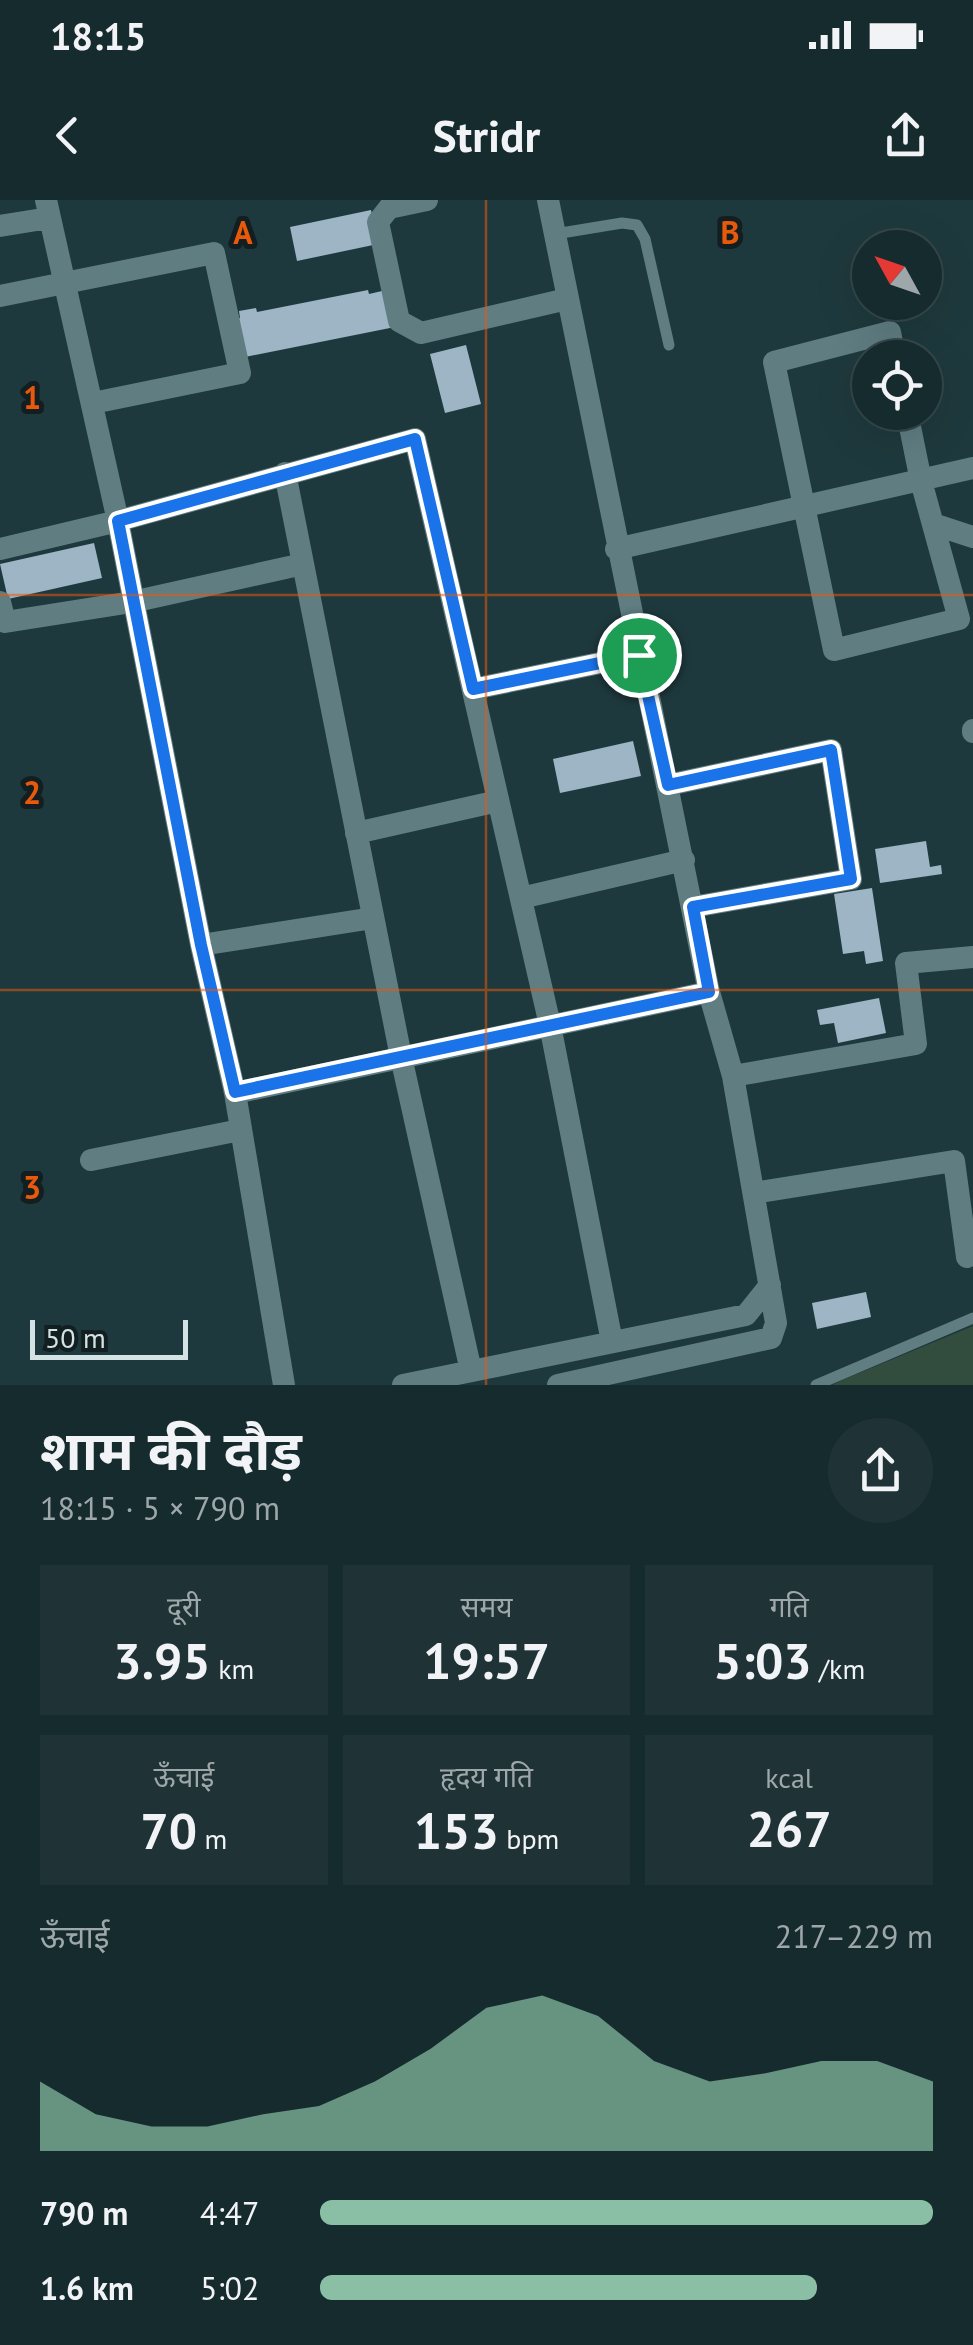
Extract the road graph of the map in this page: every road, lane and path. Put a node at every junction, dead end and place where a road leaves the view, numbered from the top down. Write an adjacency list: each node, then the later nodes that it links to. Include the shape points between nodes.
1 (427, 200): 8 (street, via 389,208 378,222 399,321 421,333)
2 (548, 200): 5 (street)
3 (48, 209): 4 (street); 6 (street)
4 (0, 226)
5 (554, 234): 8 (street); 12 (lane, via 637,226)
6 (65, 284): 7 (street); 13 (street); 13 (street, via 214,253 240,373)
7 (0, 296)
8 (567, 300): 23 (street)
9 (859, 340): 10 (street, via 890,332)
10 (892, 340)
11 (852, 342): 18 (street, via 774,362)
12 (670, 345)
13 (92, 403): 19 (street)
14 (911, 430): 17 (street)
15 (973, 468): 17 (street)
16 (285, 473): 19 (street); 24 (street); 28 (street, via 415,439)
17 (921, 481): 18 (street); 20 (street)
18 (803, 509): 20 (street, via 834,650 959,620); 23 (street)
19 (118, 521): 22 (street); 26 (street)
20 (932, 524): 21 (street)
21 (973, 537)
22 (0, 549)
23 (616, 550): 27 (street)
24 (303, 564): 26 (street); 31 (street)
25 (0, 602): 26 (street, via 5,622)
26 (132, 602): 36 (street)
27 (639, 655): 28 (street); 29 (street)
28 (473, 689): 30 (street)
29 (668, 785): 32 (street); 34 (street, via 831,750 851,879)
30 (498, 801): 31 (street); 33 (street)
31 (356, 833): 35 (street)
32 (684, 860): 33 (street); 34 (street)
33 (521, 898): 39 (street)
34 (693, 907): 38 (street)
35 (374, 918): 36 (street); 40 (street)
36 (201, 945): 42 (street)
37 (973, 956): 41 (street, via 906,963 916,1044)
38 (709, 992): 39 (street); 41 (street)
39 (550, 1025): 40 (street); 49 (street)
40 (401, 1057): 42 (street); 50 (street)
41 (733, 1076): 45 (street)
42 (235, 1092): 43 (street)
43 (240, 1130): 44 (street); 51 (street)
44 (91, 1160)
45 (754, 1193): 46 (street, via 954,1162); 47 (street)
46 (967, 1256)
47 (770, 1285): 49 (street, via 746,1315); 53 (street, via 776,1323 771,1338)
48 (973, 1318): 54 (lane)
49 (612, 1342): 50 (street)
50 (471, 1371): 52 (street)
51 (284, 1385)
52 (403, 1385)
53 (558, 1385)
54 (816, 1385)

